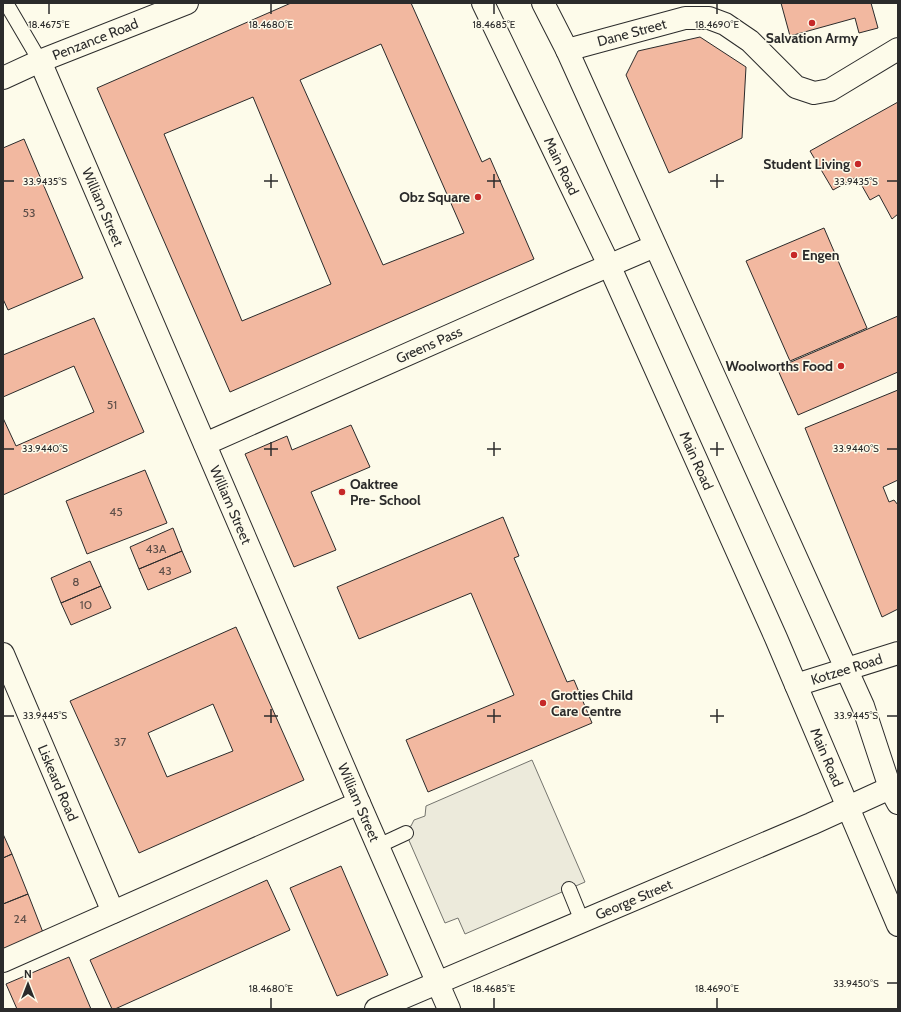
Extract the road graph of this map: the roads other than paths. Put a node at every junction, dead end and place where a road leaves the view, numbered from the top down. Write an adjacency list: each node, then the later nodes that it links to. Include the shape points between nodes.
1 (6, 3): 7 (lane, William Street)
2 (188, 3): 7 (street, Penzance Road)
3 (483, 3): 10 (street, Main Road)
4 (543, 3): 6 (street)
5 (898, 49): 6 (street, Dane Street, via 830,90 814,93 796,87 750,41 725,24 709,18 685,18)
6 (567, 50): 9 (street)
7 (40, 62): 8 (street, Penzance Road); 11 (street, William Street)
8 (3, 78)
9 (655, 246): 10 (street, Greens Pass); 14 (street)
10 (609, 265): 11 (street, Greens Pass); 15 (street, Main Road)
11 (204, 444): 17 (street, William Street)
12 (898, 653): 14 (street, Kotzee Road)
13 (3, 654): 22 (street, Liskeard Road)
14 (845, 669): 15 (street, Kotzee Road); 16 (street, via 863,706)
15 (796, 685): 18 (street, Main Road)
16 (894, 795): 18 (street, George Street)
17 (359, 803): 20 (street, William Street); 22 (street)
18 (848, 808): 23 (street, George Street); 24 (street, Main Road)
19 (406, 833): 20 (lane)
20 (378, 846): 26 (street, William Street)
21 (569, 889): 23 (lane)
22 (113, 912): 25 (street)
23 (582, 921): 26 (street, George Street)
24 (897, 921)
25 (3, 961)
26 (438, 983): 27 (street, George Street); 28 (street, William Street)
27 (376, 1009)
28 (449, 1009)

